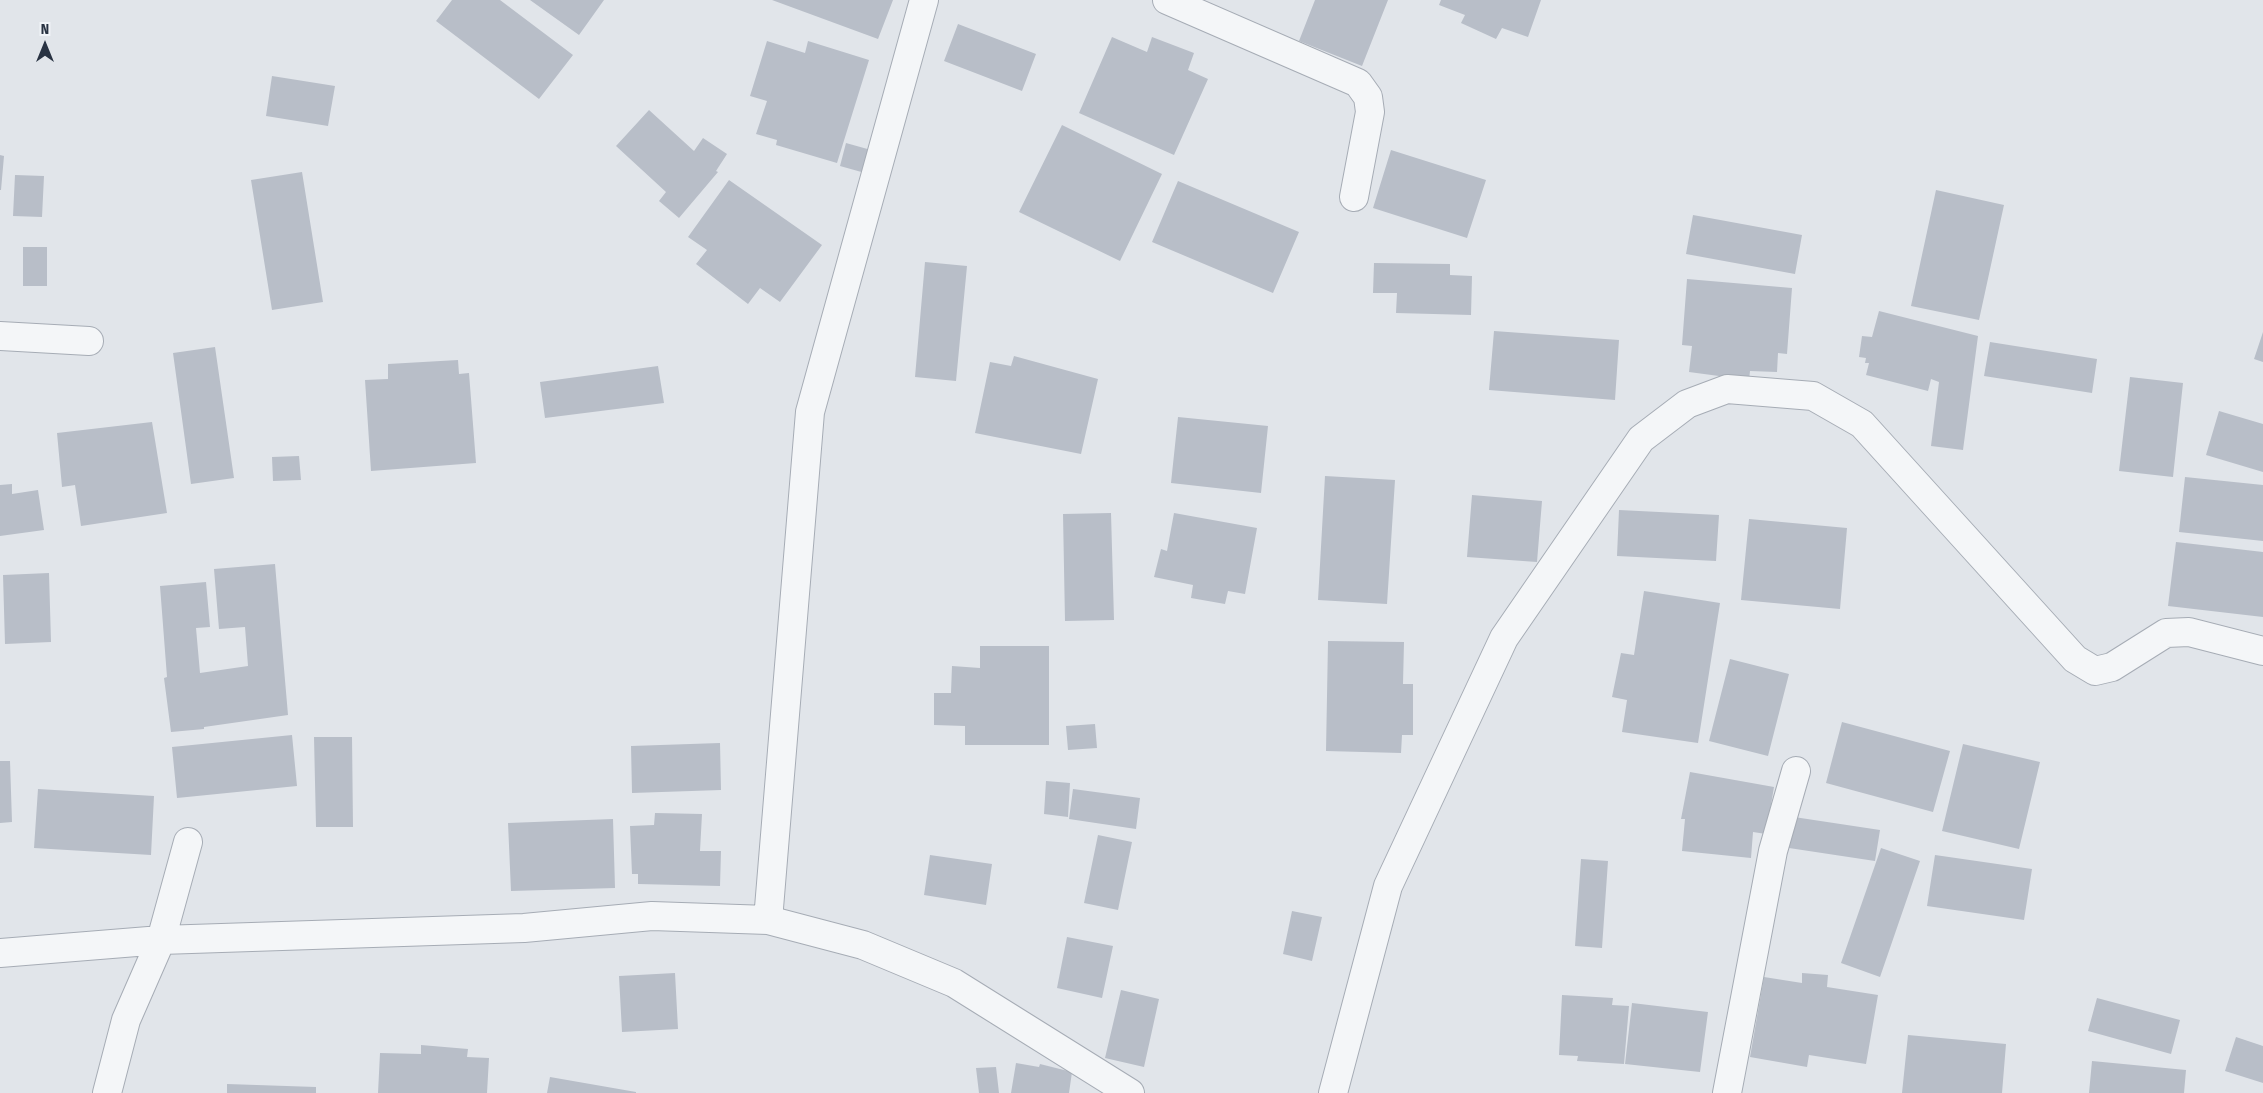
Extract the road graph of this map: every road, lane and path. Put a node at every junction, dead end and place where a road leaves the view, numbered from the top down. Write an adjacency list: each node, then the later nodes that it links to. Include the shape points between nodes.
1 (924, 0): 9 (street, via 810,412)
2 (1167, 0): 3 (street, via 1358,83 1368,97 1370,112)
3 (1354, 197)
4 (0, 336): 5 (street)
5 (89, 341)
6 (2263, 651): 14 (street, via 2188,632 2166,633 2112,667 2094,671 2075,660 1862,424 1812,396 1727,390 1687,404 1641,439 1504,638 1388,886)
7 (1796, 771): 15 (street, via 1774,851)
8 (188, 842): 10 (street)
9 (768, 920): 10 (street, via 652,916 524,928); 13 (street, via 863,945 954,983)
10 (161, 940): 11 (street); 12 (street, via 126,1020)
11 (0, 953)
12 (107, 1093)
13 (1130, 1093)
14 (1333, 1093)
15 (1727, 1093)

